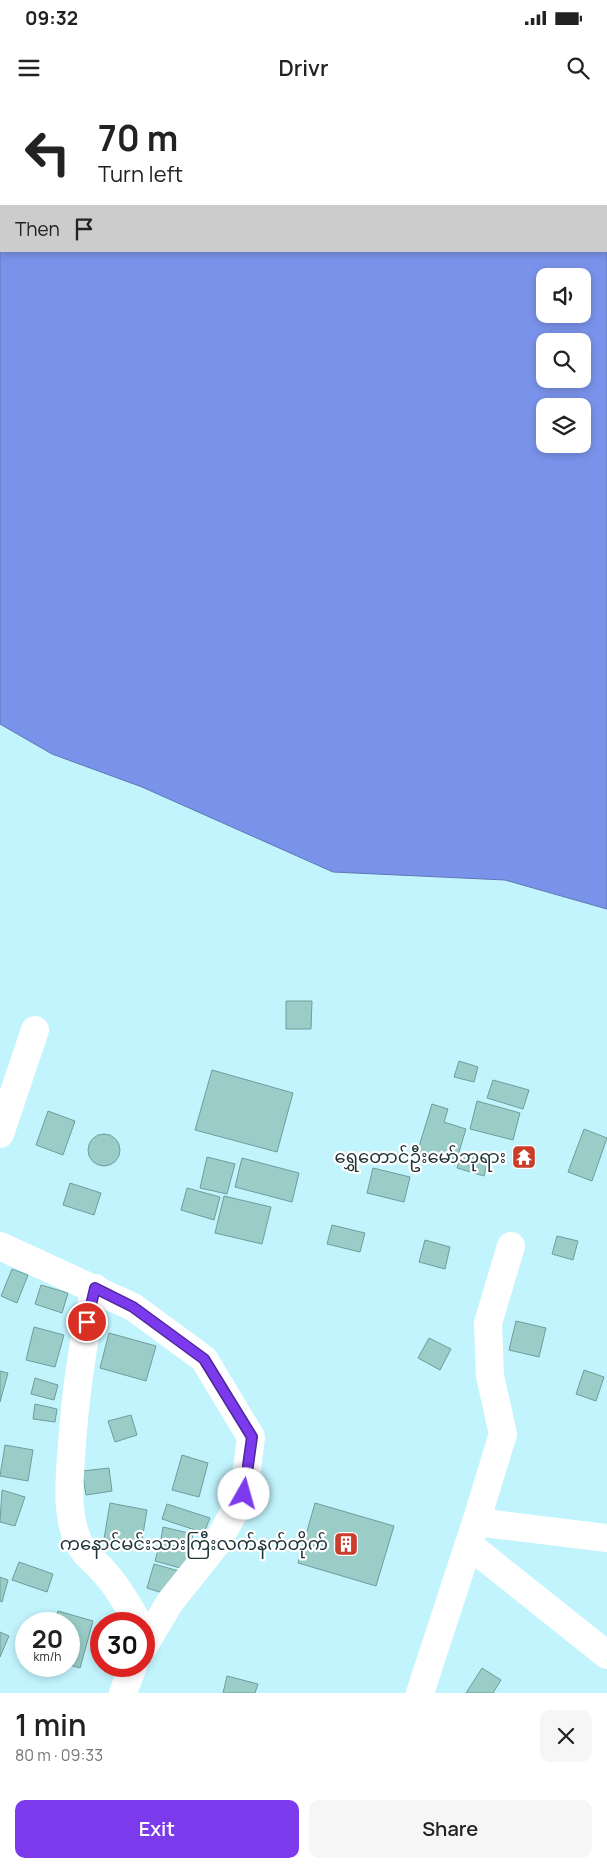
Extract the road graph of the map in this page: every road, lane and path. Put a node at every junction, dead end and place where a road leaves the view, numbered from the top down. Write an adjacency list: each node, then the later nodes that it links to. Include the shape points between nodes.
1 (35, 1030): 2 (street)
2 (0, 1134)
3 (0, 1246): 5 (street)
4 (511, 1246): 6 (street, via 488,1323 490,1376 503,1434)
5 (95, 1288): 8 (street, via 83,1340 74,1413 69,1486 72,1513 77,1540 83,1552 118,1588); 9 (street, via 133,1307 204,1359 252,1437 244,1494 217,1543)
6 (473, 1534): 7 (street); 10 (street); 13 (street)
7 (607, 1538)
8 (131, 1612)
9 (155, 1621)
10 (607, 1655)
11 (129, 1677): 12 (street)
12 (123, 1693)
13 (420, 1693)

